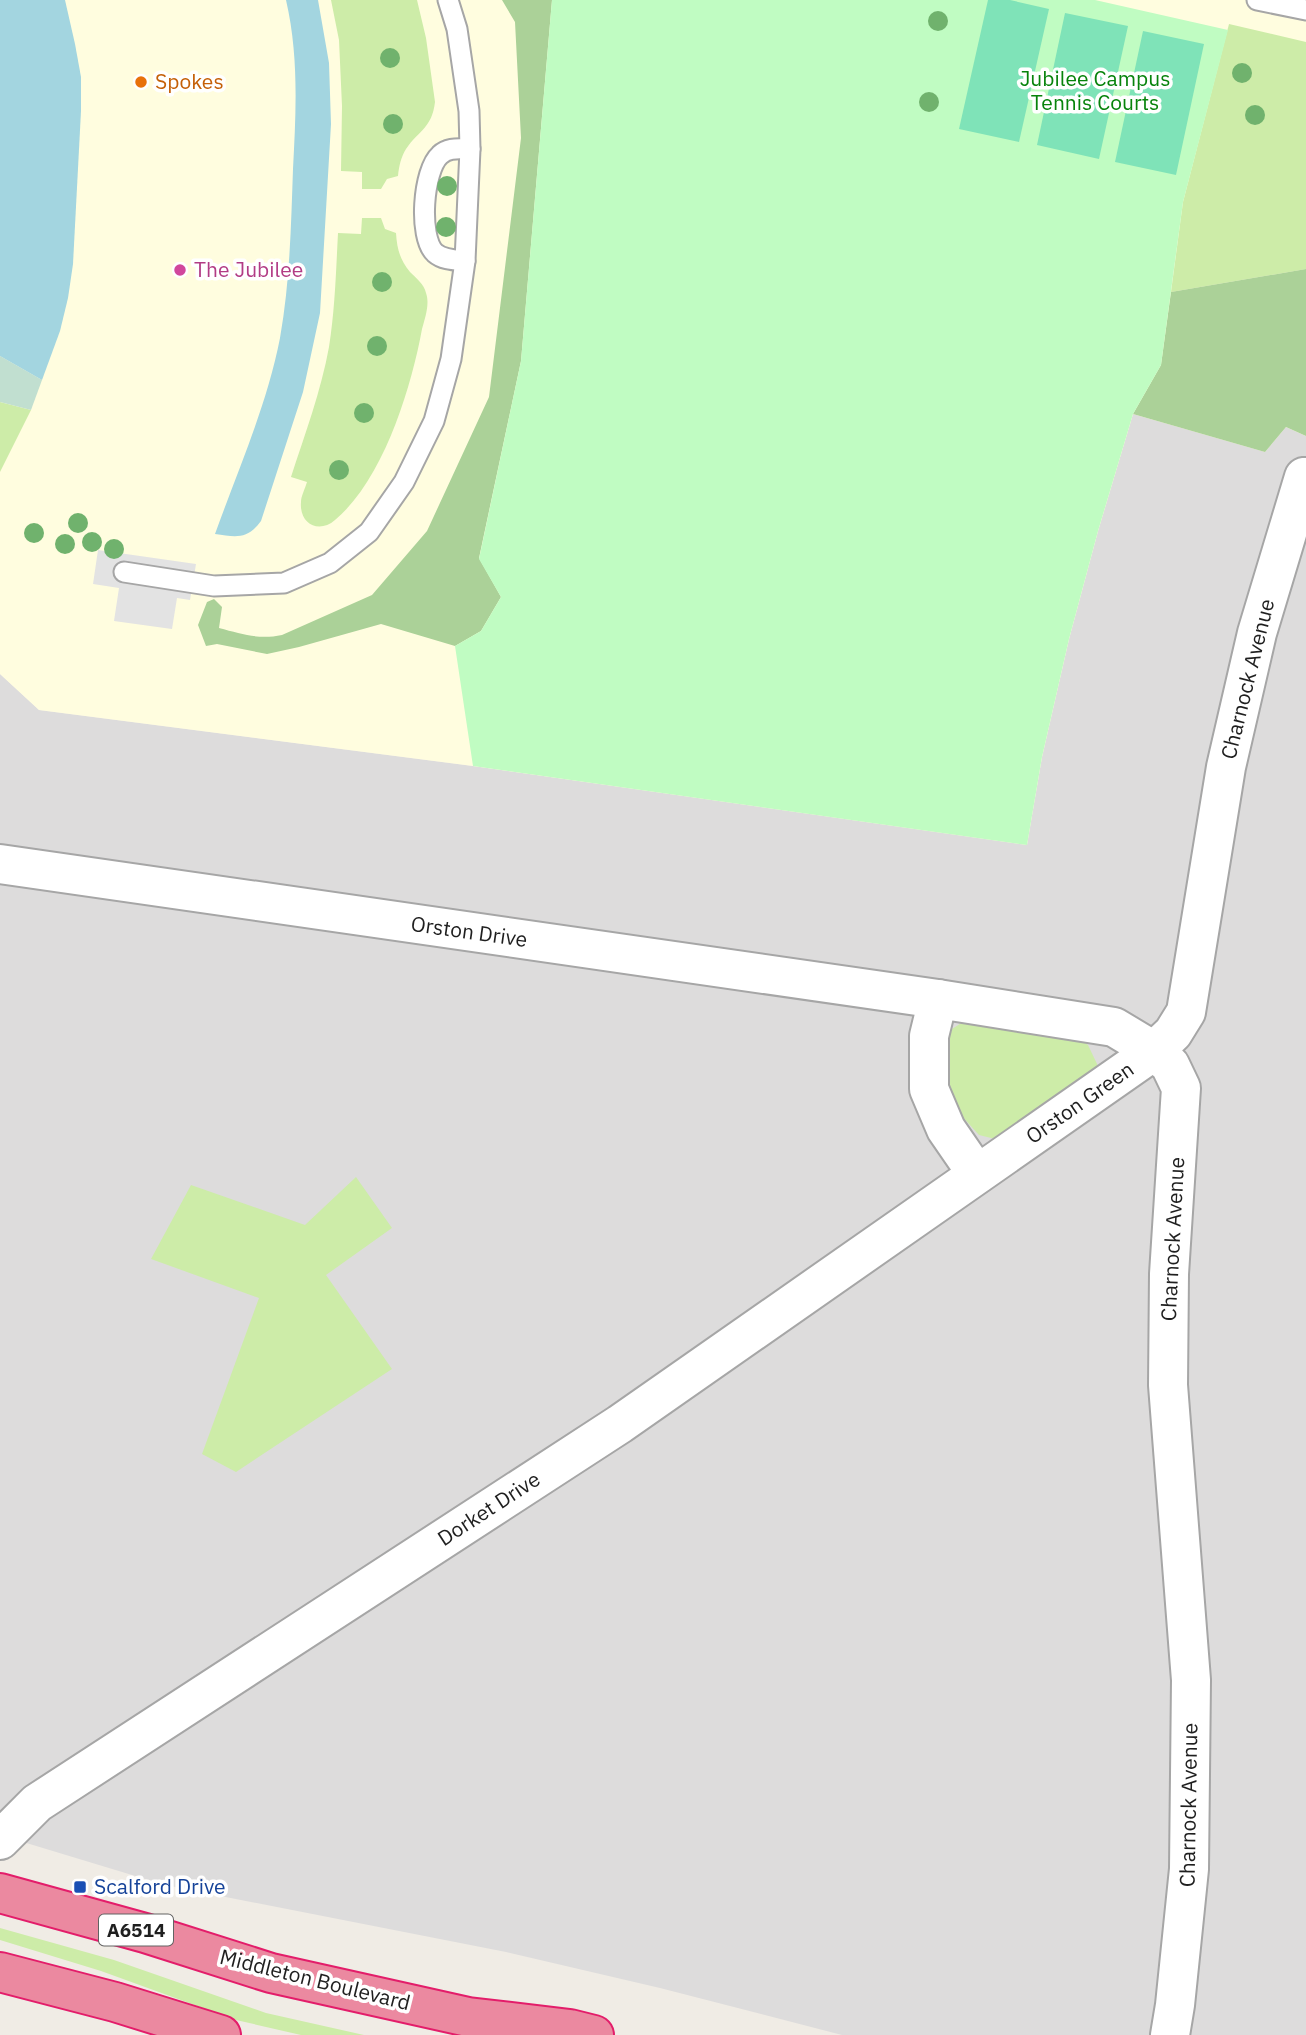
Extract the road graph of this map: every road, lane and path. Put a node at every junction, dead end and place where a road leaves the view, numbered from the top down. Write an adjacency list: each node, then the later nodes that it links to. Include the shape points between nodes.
1 (448, 0): 4 (lane, via 467,97)
2 (1257, 0): 3 (lane)
3 (1306, 10)
4 (470, 149): 5 (lane); 5 (lane, via 440,154 432,165 426,194 428,243 446,259)
5 (465, 261): 7 (lane, via 451,359 434,421 404,482 369,532 330,563 284,583 214,586)
6 (1304, 477): 10 (street, Charnock Avenue, via 1257,632 1226,767 1186,1012)
7 (124, 572)
8 (0, 864): 9 (street, Orston Drive)
9 (938, 999): 10 (street, Orston Green, via 1114,1027); 11 (street, via 929,1037 929,1089 946,1129)
10 (1154, 1051): 11 (street, Orston Green); 18 (street, Charnock Avenue, via 1170,1065 1181,1088 1169,1274 1168,1385 1191,1680 1189,1869)
11 (976, 1174): 12 (street, Dorket Drive, via 620,1424 37,1803)
12 (0, 1840)
13 (0, 1893): 15 (highway, Middleton Boulevard / A6514, via 271,1973)
14 (0, 1972): 16 (highway)
15 (481, 2026): 17 (highway, Middleton Boulevard / A6514, via 570,2029)
16 (221, 2035)
17 (594, 2035)
18 (1170, 2035)

